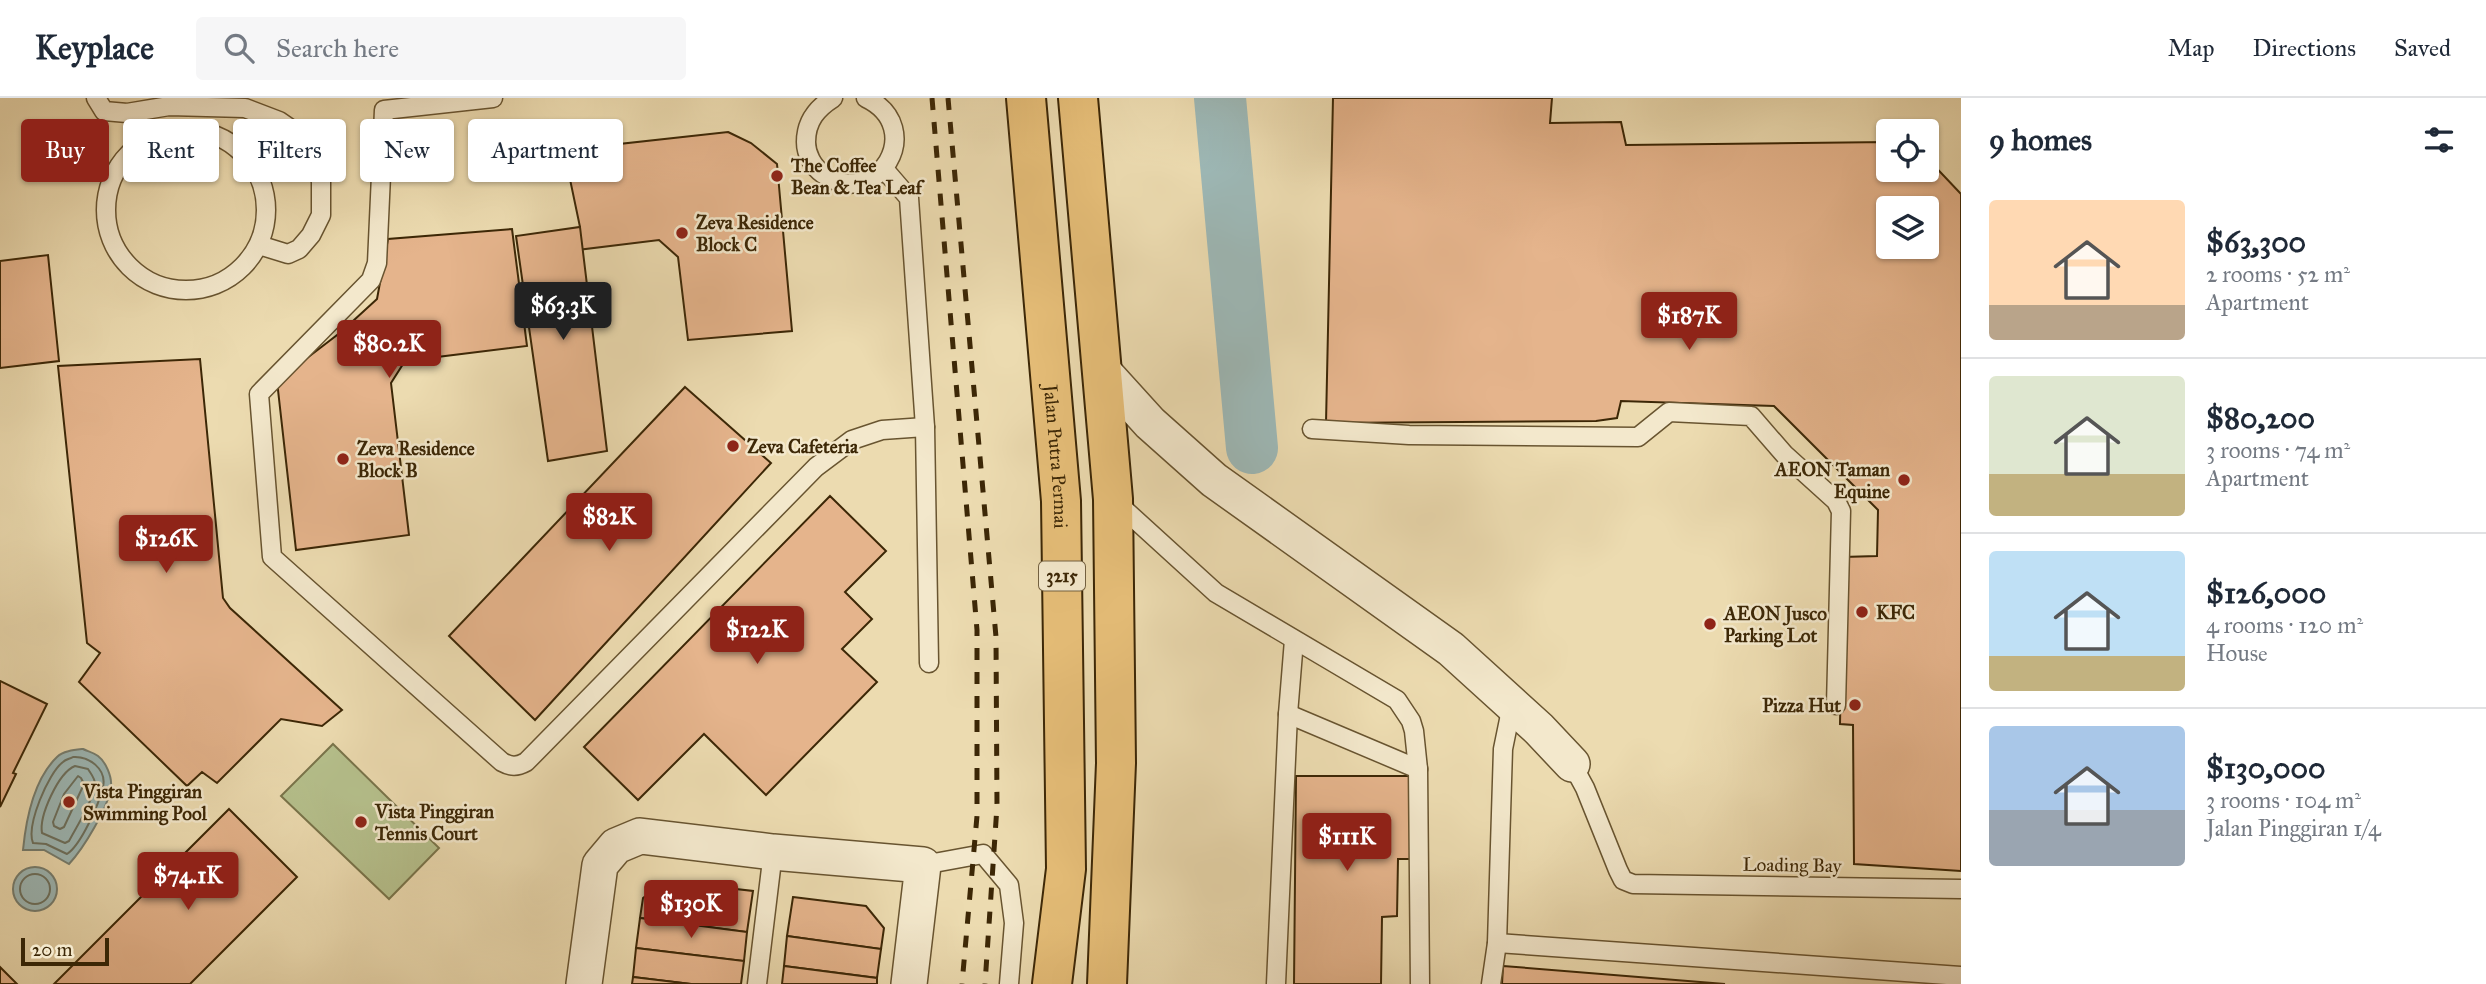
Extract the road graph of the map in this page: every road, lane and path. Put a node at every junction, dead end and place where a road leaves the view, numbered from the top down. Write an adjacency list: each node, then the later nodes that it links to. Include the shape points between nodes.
1 (96, 98): 12 (lane, via 104,111 113,113 169,106 245,108 279,121 308,141 315,151 321,182 321,215 299,249 288,254)
2 (493, 98): 9 (lane)
3 (866, 98): 11 (lane, via 877,103 893,127 895,142)
4 (999, 98): 10 (main road)
5 (1026, 98): 10 (main road, Jalan Putra Permai / 3215)
6 (1078, 98): 13 (main road)
7 (1102, 98): 13 (main road, via 1107,231)
8 (823, 100): 11 (lane, via 806,131 810,159 818,171 844,184 859,183)
9 (385, 104): 15 (lane, via 377,263 371,280 259,394 271,551 276,562 502,762 510,766 526,762 816,467 852,440 882,430)
10 (1032, 168): 34 (main road, Jalan Putra Permai / 3215, via 1061,500 1066,869)
11 (884, 169): 15 (lane, via 909,198)
12 (259, 245): 12 (lane, via 266,220 265,194 256,170 240,150 218,136 193,130 167,132 144,142 124,160 110,183 106,210 110,236 123,261 143,278 167,289 195,290 221,283 243,267)
13 (1093, 281): 14 (main road)
14 (1101, 369): 17 (main road); 20 (street, via 1150,423 1214,481 1451,649)
15 (925, 427): 19 (lane)
16 (1312, 429): 21 (lane, via 1409,435 1638,437 1668,412 1751,416 1784,454 1836,500 1841,511)
17 (1113, 499): 18 (lane, via 1216,593); 35 (main road, via 1116,763)
18 (1294, 640): 22 (lane); 24 (lane, via 1397,700 1411,721)
19 (929, 663)
20 (1512, 705): 23 (street); 28 (lane, via 1503,749)
21 (1836, 705)
22 (1288, 715): 24 (lane); 36 (lane)
23 (1572, 764): 27 (lane, Loading Bay, via 1623,880 1633,884)
24 (1418, 769): 37 (lane)
25 (773, 852): 26 (street); 30 (street, via 640,836 616,846 600,865); 31 (lane)
26 (923, 865): 32 (street); 33 (lane, via 983,854 1009,885 1014,923)
27 (1961, 889)
28 (1497, 943): 29 (lane); 38 (lane)
29 (1961, 976)
30 (584, 984)
31 (757, 984)
32 (909, 984)
33 (1009, 984)
34 (1052, 984)
35 (1107, 984)
36 (1276, 984)
37 (1420, 984)
38 (1492, 984)

